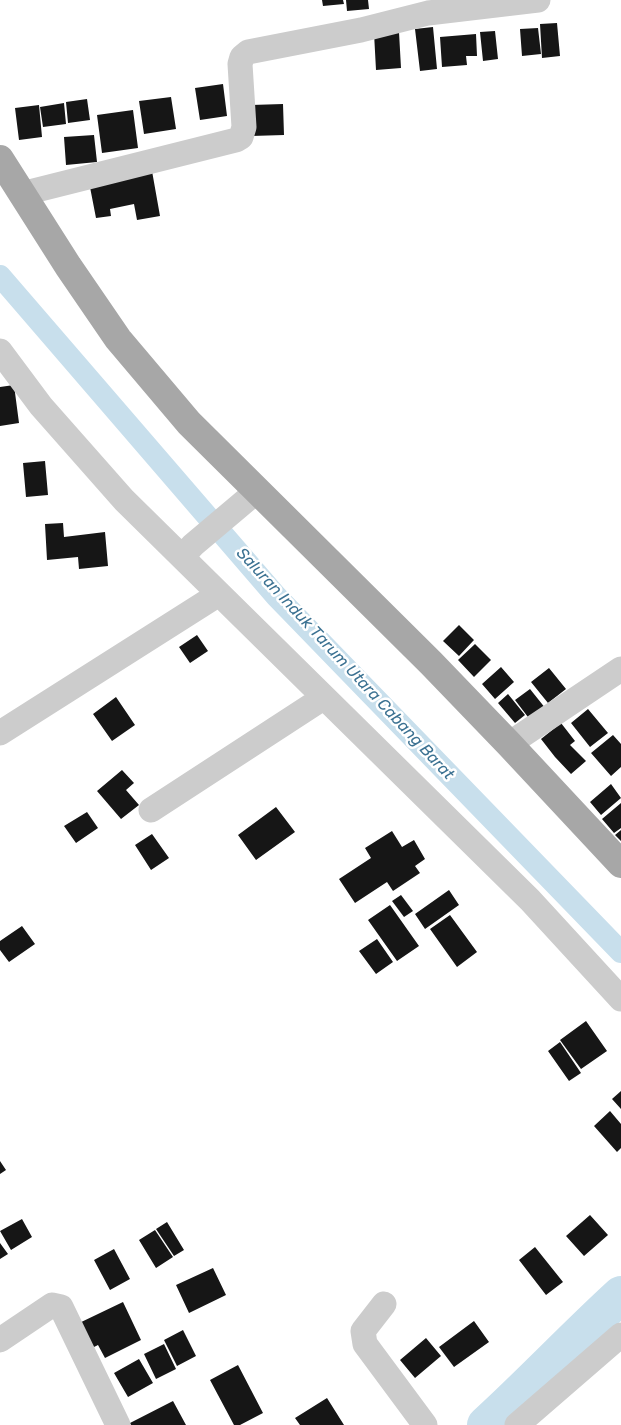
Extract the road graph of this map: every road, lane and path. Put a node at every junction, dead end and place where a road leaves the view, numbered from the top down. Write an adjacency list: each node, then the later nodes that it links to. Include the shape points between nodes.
1 (538, 0): 3 (street, via 428,13 248,52 240,64 244,126 241,137)
2 (0, 159): 3 (main road)
3 (21, 194): 5 (main road, via 118,339 189,423)
4 (0, 351): 6 (street, via 41,406 124,500)
5 (258, 491): 6 (street); 11 (main road)
6 (188, 551): 7 (street)
7 (219, 594): 9 (street); 10 (street)
8 (621, 669): 11 (street)
9 (323, 698): 12 (street); 14 (street, via 530,900)
10 (0, 733)
11 (509, 744): 13 (main road)
12 (151, 810)
13 (621, 864)
14 (621, 998)
15 (384, 1304): 18 (street, via 363,1331 365,1344)
16 (621, 1335): 20 (street)
17 (0, 1340): 19 (street, via 52,1305 61,1307)
18 (414, 1421)
19 (118, 1425)
20 (518, 1425)

